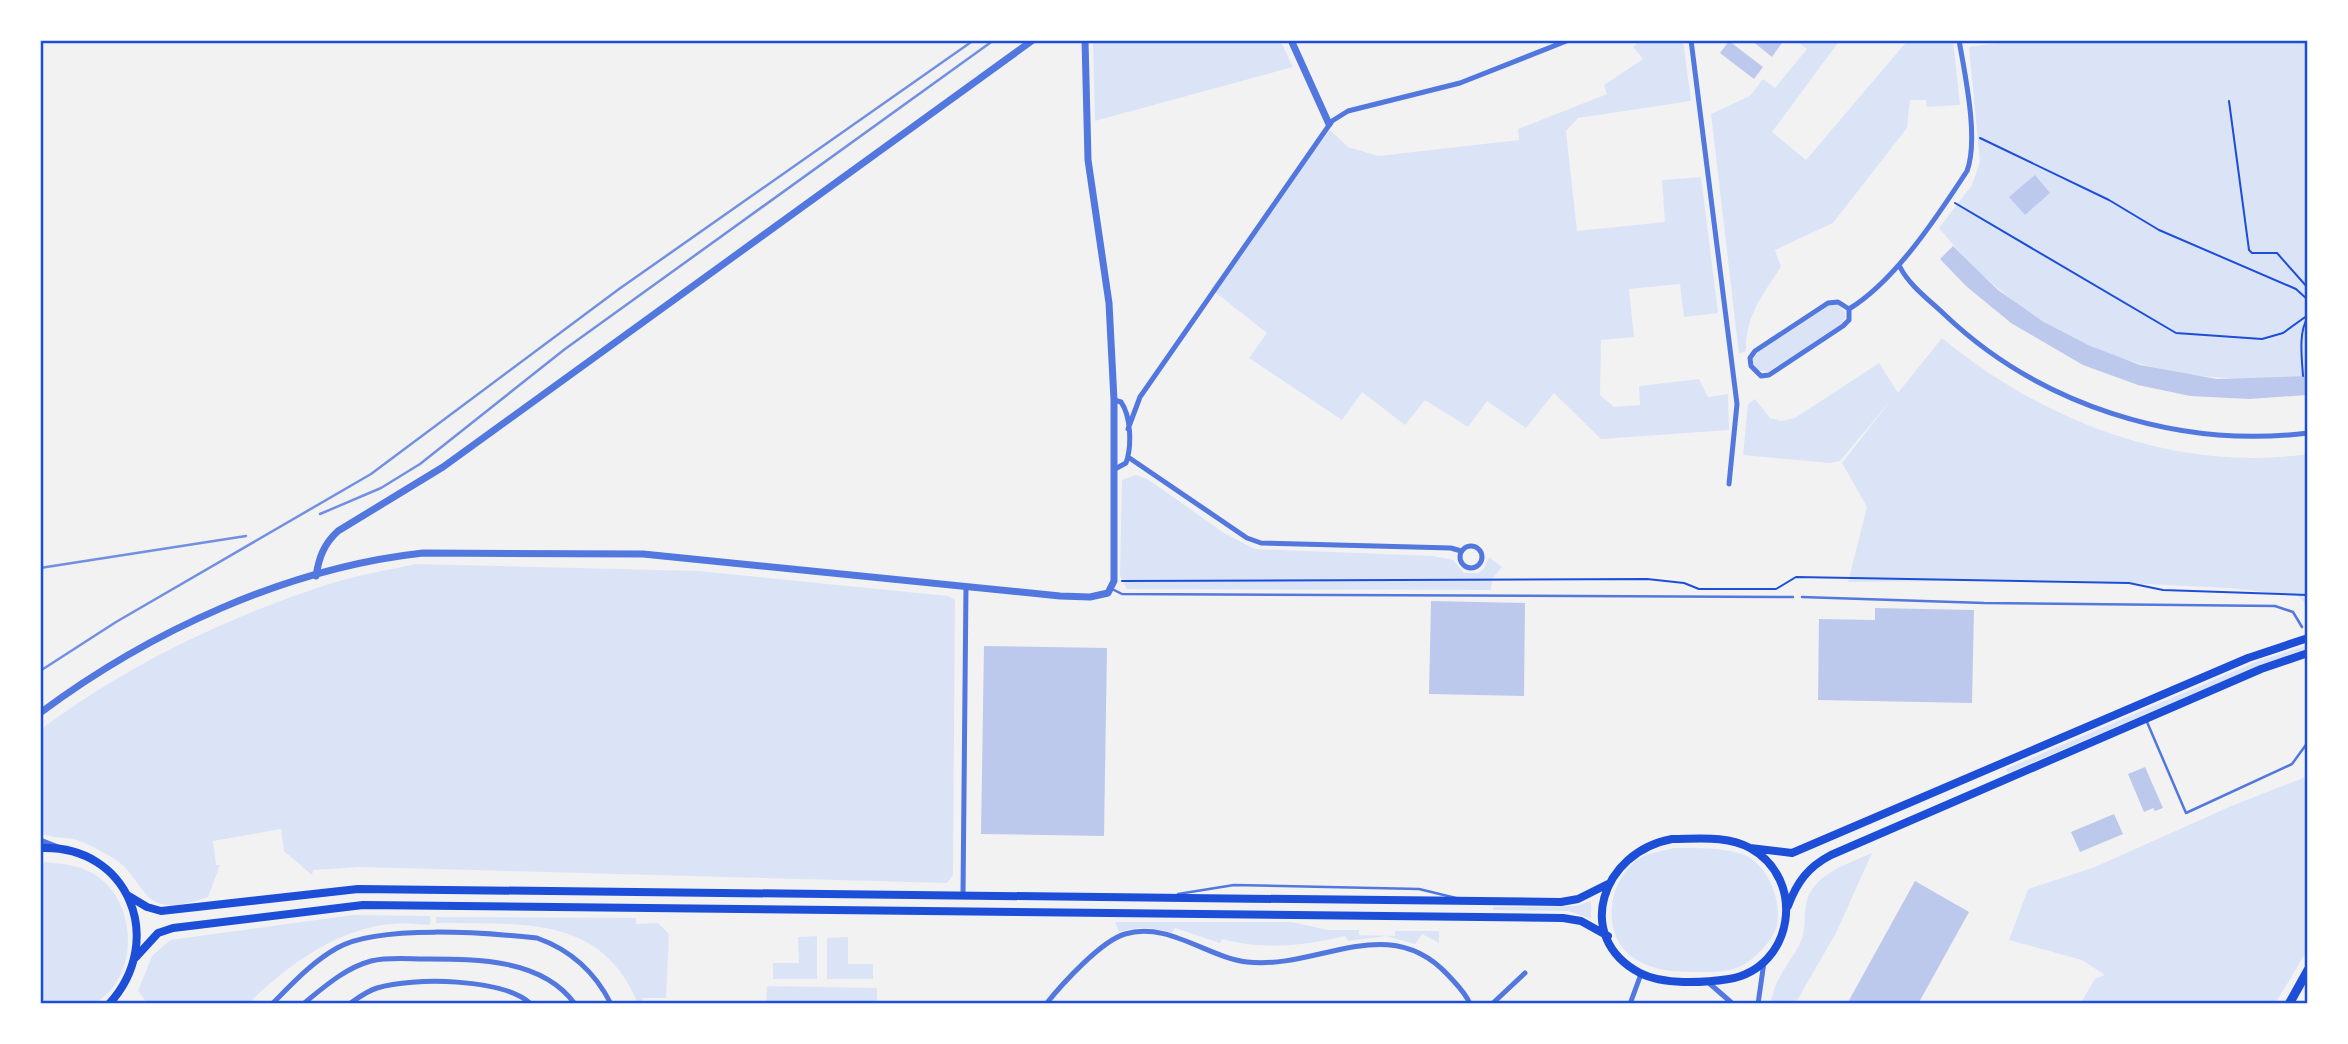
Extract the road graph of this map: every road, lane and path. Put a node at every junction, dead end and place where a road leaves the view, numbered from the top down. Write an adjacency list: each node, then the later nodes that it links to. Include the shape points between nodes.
1 (1033, 40): 24 (street, via 443,467 338,531 320,554)
2 (1086, 40): 17 (street, via 1088,160 1110,303)
3 (1292, 40): 8 (street)
4 (1569, 40): 8 (street, via 1460,83 1348,111)
5 (1691, 40): 22 (street, via 1737,404)
6 (1959, 40): 11 (street, via 1971,160)
7 (2229, 101): 12 (path, via 2249,250 2277,253)
8 (1329, 124): 18 (street, via 1140,397)
9 (1977, 137): 13 (path, via 2109,200 2159,230 2296,289)
10 (1955, 202): 15 (path, via 2176,333 2262,339 2283,333)
11 (1900, 267): 14 (street); 19 (street, via 1970,337 2028,377 2085,404 2197,433)
12 (2308, 288)
13 (2308, 299)
14 (1849, 309): 14 (street, via 1838,302 1828,303 1755,351 1751,366 1761,376 1769,375 1843,326 1849,320)
15 (2308, 316): 16 (path)
16 (2303, 376)
17 (1114, 400): 18 (street, via 1127,411); 21 (street)
18 (1128, 429): 20 (street)
19 (2308, 433)
20 (1128, 457): 21 (street); 23 (street, via 1261,543)
21 (1115, 469): 27 (street)
22 (1729, 484)
23 (1461, 551): 23 (street, via 1461,561 1468,568 1482,561 1475,546)
24 (316, 576): 26 (street, via 355,564 424,553 643,554); 34 (street, via 153,641)
25 (1122, 581): 28 (path, via 1647,579 1699,589 1776,589 1796,577 2129,583 2163,590)
26 (966, 586): 27 (street, via 1090,597); 44 (street)
27 (1112, 589): 29 (lane, via 1122,594)
28 (2308, 595)
29 (1793, 597)
30 (1802, 597): 31 (lane, via 2275,606 2293,612)
31 (2302, 626)
32 (2308, 638): 40 (main road, via 2248,658 1792,853)
33 (2308, 653): 35 (main road)
34 (40, 713)
35 (2145, 719): 36 (lane, via 2186,813 2292,764); 45 (main road, via 1821,860 1800,879)
36 (2308, 742)
37 (40, 841): 39 (street)
38 (40, 848): 39 (main road)
39 (58, 848): 43 (main road, via 82,854 102,866)
40 (1750, 848): 41 (main road, via 1719,839 1660,841 1633,852); 45 (main road, via 1775,870 1786,891)
41 (1608, 884): 44 (main road, via 1568,902); 47 (main road, via 1603,908)
42 (682, 892): 43 (main road, via 348,889 177,911 147,907); 44 (main road); 46 (street)
43 (127, 895): 48 (main road, via 138,931)
44 (962, 895)
45 (1787, 906): 49 (main road, via 1781,939)
46 (682, 908): 47 (main road, via 1563,918 1581,921); 48 (main road, via 332,906 173,928 158,933)
47 (1608, 936): 52 (main road, via 1621,960)
48 (136, 957): 54 (main road, via 125,984)
49 (1764, 962): 53 (main road, via 1743,975); 66 (street)
50 (2308, 970): 67 (main road)
51 (1525, 973): 63 (street)
52 (1641, 974): 53 (main road, via 1665,980); 64 (street)
53 (1704, 980): 65 (street)
54 (109, 1004)
55 (272, 1004): 60 (street, via 337,948 389,934 537,938 556,945 589,970)
56 (303, 1004): 59 (street, via 358,966 387,959 472,959 509,965 551,983)
57 (349, 1004): 58 (street, via 376,988 428,983 504,988)
58 (531, 1004)
59 (575, 1004)
60 (611, 1004)
61 (1046, 1004): 62 (street, via 1107,944 1141,931 1232,959 1265,963 1294,961 1368,943 1395,944 1436,962)
62 (1470, 1004)
63 (1492, 1004)
64 (1630, 1004)
65 (1733, 1004)
66 (1758, 1004)
67 (2289, 1004)

